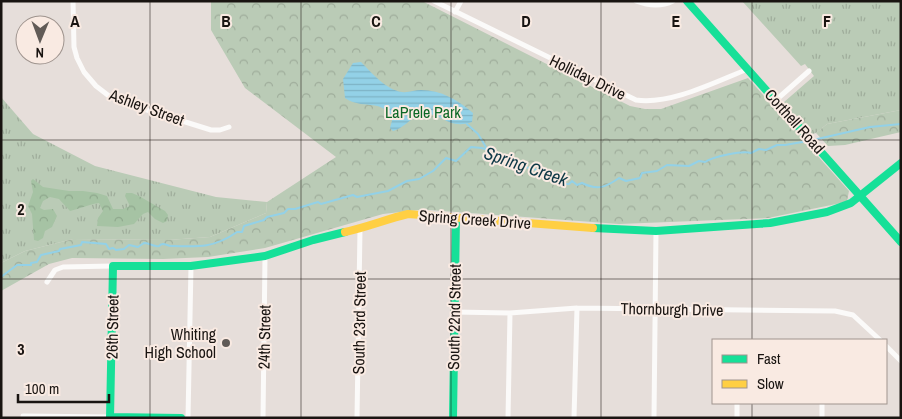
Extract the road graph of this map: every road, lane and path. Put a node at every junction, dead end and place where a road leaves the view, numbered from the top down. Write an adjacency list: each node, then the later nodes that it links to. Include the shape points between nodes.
1 (73, 1): 11 (street, Ashley Street, via 74,47 84,72 96,86 128,104 211,130)
2 (434, 1): 7 (street, Holliday Drive)
3 (461, 1): 7 (street)
4 (636, 1): 5 (street, via 658,6)
5 (673, 1)
6 (687, 1): 8 (street, Corthell Road)
7 (455, 12): 8 (street, Holliday Drive, via 646,102 666,100)
8 (748, 69): 10 (street, Corthell Road)
9 (809, 72): 10 (street)
10 (776, 100): 13 (street, Corthell Road)
11 (228, 126)
12 (901, 164): 13 (street, Spring Creek Drive)
13 (860, 196): 16 (street, Spring Creek Drive, via 840,208 790,220); 17 (street, Corthell Road)
14 (456, 217): 15 (street, Spring Creek Drive, via 408,214); 16 (street, Spring Creek Drive); 24 (street, South 22nd Street)
15 (360, 229): 18 (street, Spring Creek Drive); 36 (street, South 23rd Street)
16 (656, 231): 23 (street)
17 (901, 242)
18 (266, 256): 20 (street, Spring Creek Drive); 35 (street, 24th Street)
19 (113, 266): 20 (street, Spring Creek Drive); 21 (street, Spring Creek Drive, via 63,267 55,270); 32 (street, 26th Street)
20 (191, 266): 34 (street)
21 (47, 282)
22 (577, 308): 23 (street, Thornburgh Drive); 25 (street, Thornburgh Drive); 39 (street)
23 (656, 309): 26 (street, Thornburgh Drive, via 838,312 853,315); 40 (street)
24 (454, 312): 25 (street, Thornburgh Drive); 37 (street, South 22nd Street)
25 (510, 313): 38 (street)
26 (879, 339)
27 (887, 347): 28 (street)
28 (901, 361)
29 (737, 404): 41 (street)
30 (822, 404): 42 (street)
31 (23, 416): 32 (street)
32 (110, 417): 33 (street)
33 (181, 418)
34 (188, 418)
35 (263, 418)
36 (357, 418)
37 (453, 418)
38 (508, 418)
39 (574, 418)
40 (654, 418)
41 (737, 418)
42 (822, 418)

